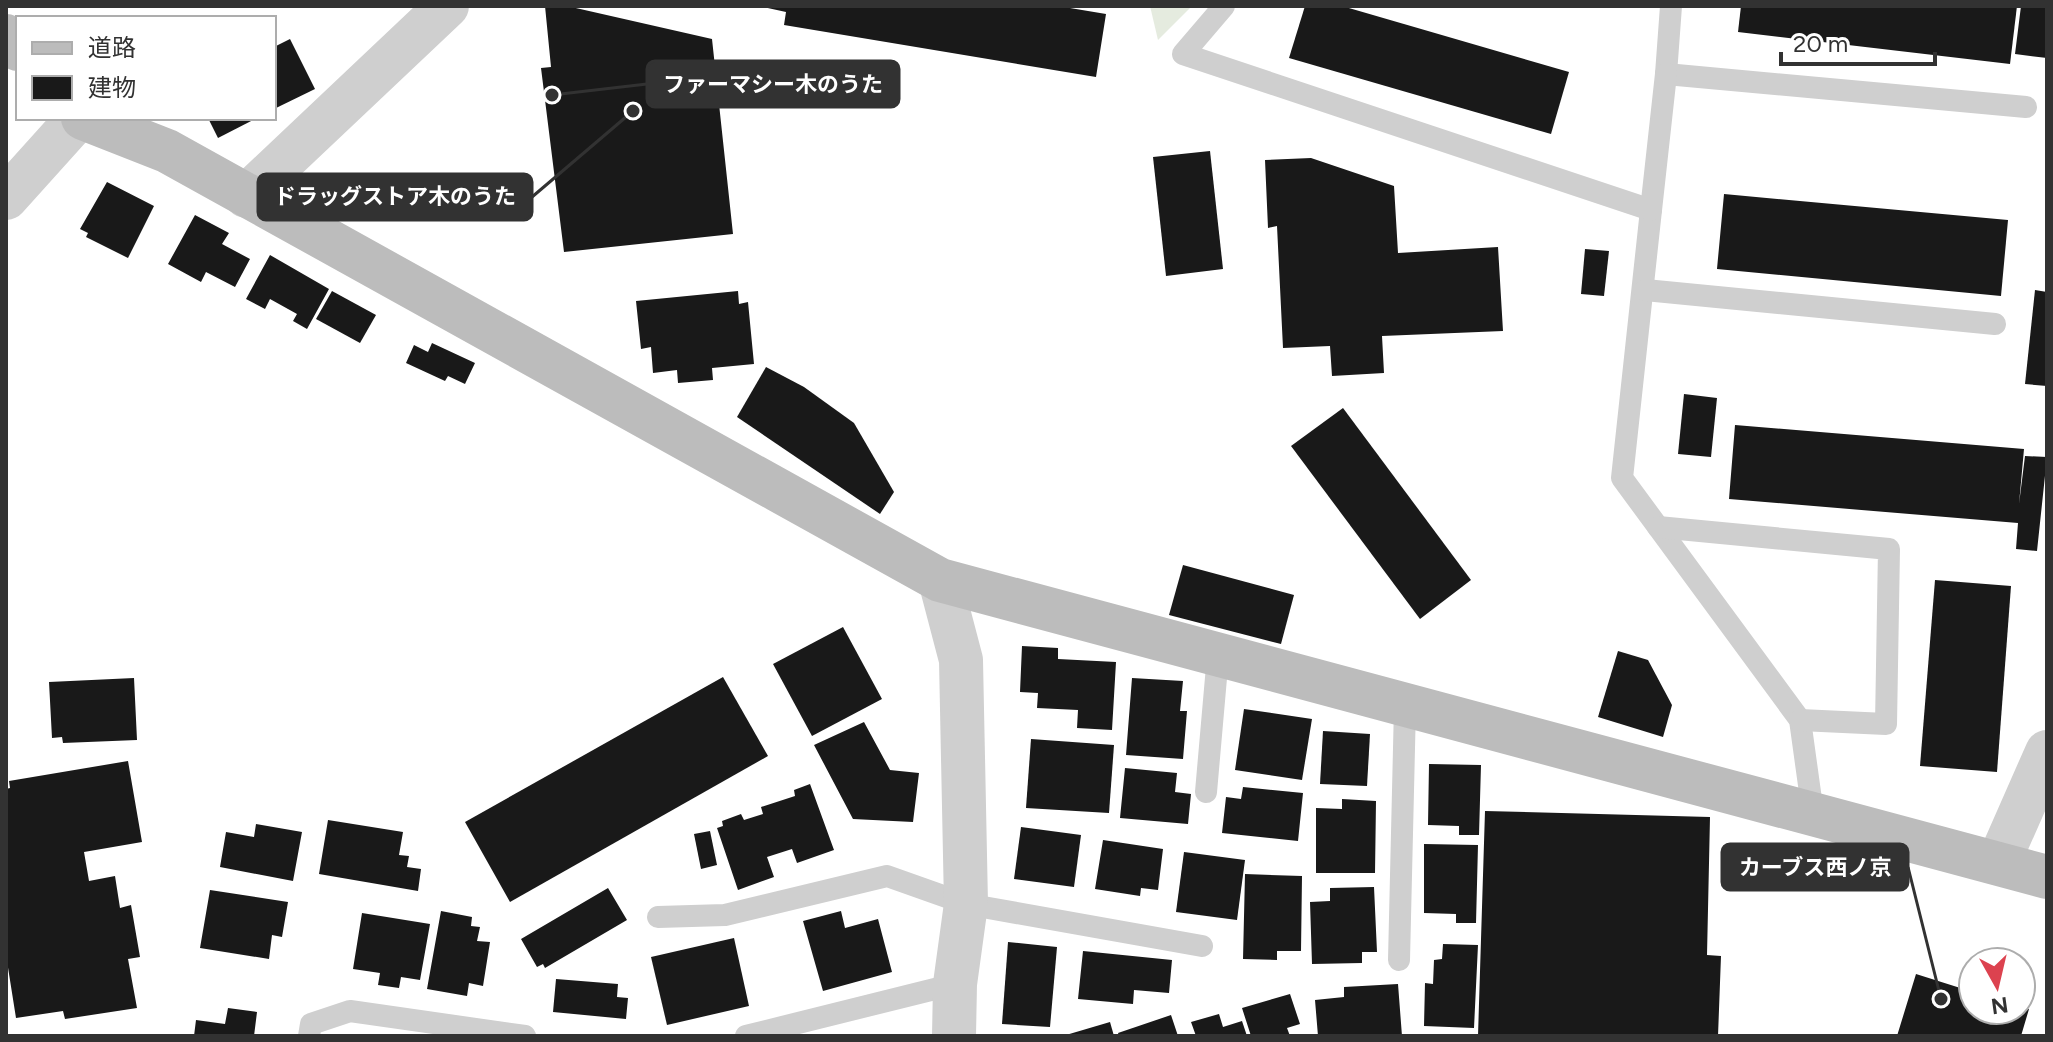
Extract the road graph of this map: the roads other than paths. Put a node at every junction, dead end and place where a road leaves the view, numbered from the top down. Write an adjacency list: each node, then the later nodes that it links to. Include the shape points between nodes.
1 (447, 6): 8 (street)
2 (1224, 6): 10 (lane, via 1183,54)
3 (1671, 6): 4 (lane)
4 (1666, 74): 5 (lane); 10 (lane)
5 (2026, 107)
6 (78, 120): 9 (street)
7 (85, 120): 8 (street, via 167,151)
8 (246, 196): 14 (street)
9 (6, 198)
10 (1651, 210): 11 (lane)
11 (1645, 290): 12 (lane); 13 (lane, via 1622,478)
12 (1995, 324)
13 (1658, 527): 17 (lane); 17 (lane, via 1889,549 1886,724)
14 (940, 580): 15 (street); 23 (street, via 961,660)
15 (1218, 655): 16 (street); 19 (lane)
16 (1405, 706): 20 (street); 26 (lane)
17 (1800, 720): 20 (lane)
18 (2047, 752): 21 (street)
19 (1206, 792)
20 (1813, 814): 21 (street)
21 (1999, 861): 22 (street)
22 (2047, 877)
23 (966, 904): 24 (lane, via 887,876 725,915); 25 (lane); 27 (street)
24 (658, 917)
25 (1202, 946)
26 (1399, 960)
27 (955, 984): 30 (lane); 31 (street)
28 (309, 1036): 29 (lane, via 311,1024 350,1011)
29 (525, 1036)
30 (746, 1036)
31 (954, 1036)

